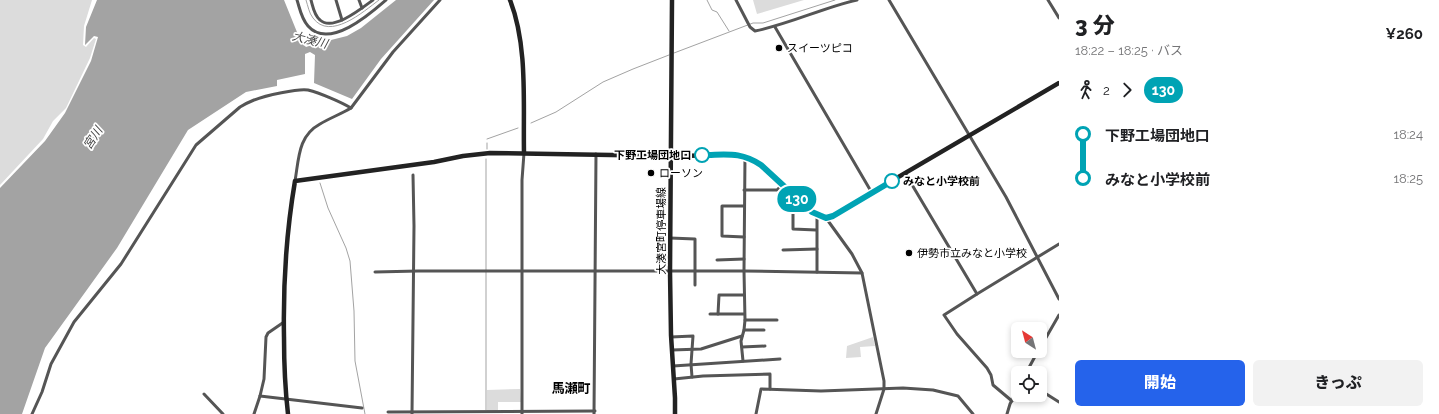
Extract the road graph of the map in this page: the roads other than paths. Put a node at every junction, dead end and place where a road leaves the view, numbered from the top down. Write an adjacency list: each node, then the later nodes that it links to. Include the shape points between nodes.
1 (297, 0): 6 (street, via 307,25 320,34 334,33 356,24)
2 (311, 0): 16 (street, via 321,21 332,23)
3 (336, 0): 16 (street)
4 (359, 0): 14 (street)
5 (373, 0): 14 (street)
6 (386, 0)
7 (440, 0): 19 (street, via 393,52)
8 (510, 0): 21 (street, via 521,41)
9 (672, 0): 23 (street, 大湊宮町停車場線)
10 (736, 0): 17 (street, via 750,27 755,31)
11 (857, 0): 17 (street)
12 (889, 0): 20 (street)
13 (1048, 0): 15 (street)
14 (362, 8): 16 (street)
15 (1059, 18)
16 (342, 20)
17 (775, 27): 30 (street)
18 (1059, 83): 20 (street)
19 (351, 108): 27 (street, via 320,124 304,138); 93 (street, via 308,90 264,97 240,107 202,139 189,155 121,264 74,322 56,354)
20 (968, 136): 25 (street); 41 (street)
21 (524, 153): 22 (street); 27 (street, via 476,154); 45 (street)
22 (596, 154): 23 (street); 46 (street)
23 (670, 156): 24 (street); 37 (street, 大湊宮町停車場線)
24 (745, 156): 28 (street, via 761,165); 29 (street)
25 (905, 173): 30 (street); 54 (street)
26 (412, 175): 44 (street)
27 (295, 181): 63 (street, via 284,276)
28 (782, 185): 29 (street, via 777,190); 31 (street)
29 (744, 190): 32 (street)
30 (872, 193): 34 (street)
31 (797, 199): 33 (street); 35 (street, via 793,204 793,229)
32 (744, 206): 36 (street); 36 (street, via 722,206 722,236)
33 (817, 215): 34 (street); 35 (street)
34 (826, 218): 52 (street, via 852,254)
35 (816, 230): 39 (street)
36 (744, 237): 43 (street)
37 (670, 238): 47 (street, via 695,239); 50 (street, 大湊宮町停車場線)
38 (1059, 244): 41 (street)
39 (817, 249): 40 (street); 51 (street)
40 (783, 250)
41 (1038, 257): 54 (street); 56 (street)
42 (717, 260): 43 (street)
43 (744, 260): 48 (street)
44 (412, 271): 45 (street); 49 (street); 91 (street)
45 (523, 271): 46 (street); 92 (street)
46 (596, 271): 50 (street); 90 (street)
47 (694, 271): 48 (street); 50 (street); 53 (street)
48 (744, 271): 51 (street); 55 (street)
49 (375, 272)
50 (670, 272): 66 (street, 大湊宮町停車場線)
51 (817, 272): 52 (street)
52 (862, 273): 80 (street)
53 (695, 285)
54 (977, 294): 85 (street, via 944,315 956,334 987,368 993,385)
55 (744, 295): 58 (street, via 719,295); 59 (street)
56 (1059, 299)
57 (710, 314): 58 (street)
58 (718, 314): 59 (street)
59 (744, 314): 61 (street)
60 (1059, 315): 68 (street)
61 (745, 320): 62 (street); 64 (street)
62 (777, 320)
63 (284, 322): 83 (street, via 266,337 264,379); 84 (street)
64 (744, 330): 65 (street); 67 (street)
65 (764, 330)
66 (671, 336): 71 (street, via 693,336); 72 (street, 大湊宮町停車場線)
67 (742, 336): 70 (street); 71 (street, via 701,349)
68 (1047, 336)
69 (765, 346): 70 (street)
70 (742, 347): 74 (street)
71 (692, 349): 72 (street); 75 (street)
72 (672, 350): 76 (street, 大湊宮町停車場線)
73 (780, 359): 74 (street)
74 (743, 361): 75 (street)
75 (691, 364): 76 (street); 77 (street)
76 (673, 366): 78 (street, 大湊宮町停車場線)
77 (692, 377): 78 (street); 79 (street, via 770,374)
78 (674, 379): 97 (street, 大湊宮町停車場線)
79 (770, 389): 80 (street); 98 (street, via 761,389)
80 (884, 389): 99 (street); 100 (street, via 933,390 958,396)
81 (204, 394): 94 (street)
82 (1047, 394): 87 (street)
83 (260, 396): 84 (street); 95 (street)
84 (286, 399): 88 (street); 96 (street)
85 (1011, 400)
86 (1012, 402): 101 (street)
87 (1059, 402)
88 (362, 408)
89 (388, 412): 91 (street)
90 (595, 412): 92 (street)
91 (412, 413): 92 (street)
92 (522, 413)
93 (32, 414)
94 (223, 414)
95 (254, 414)
96 (288, 414)
97 (675, 414)
98 (756, 414)
99 (876, 414)
100 (973, 414)
101 (1008, 414)

